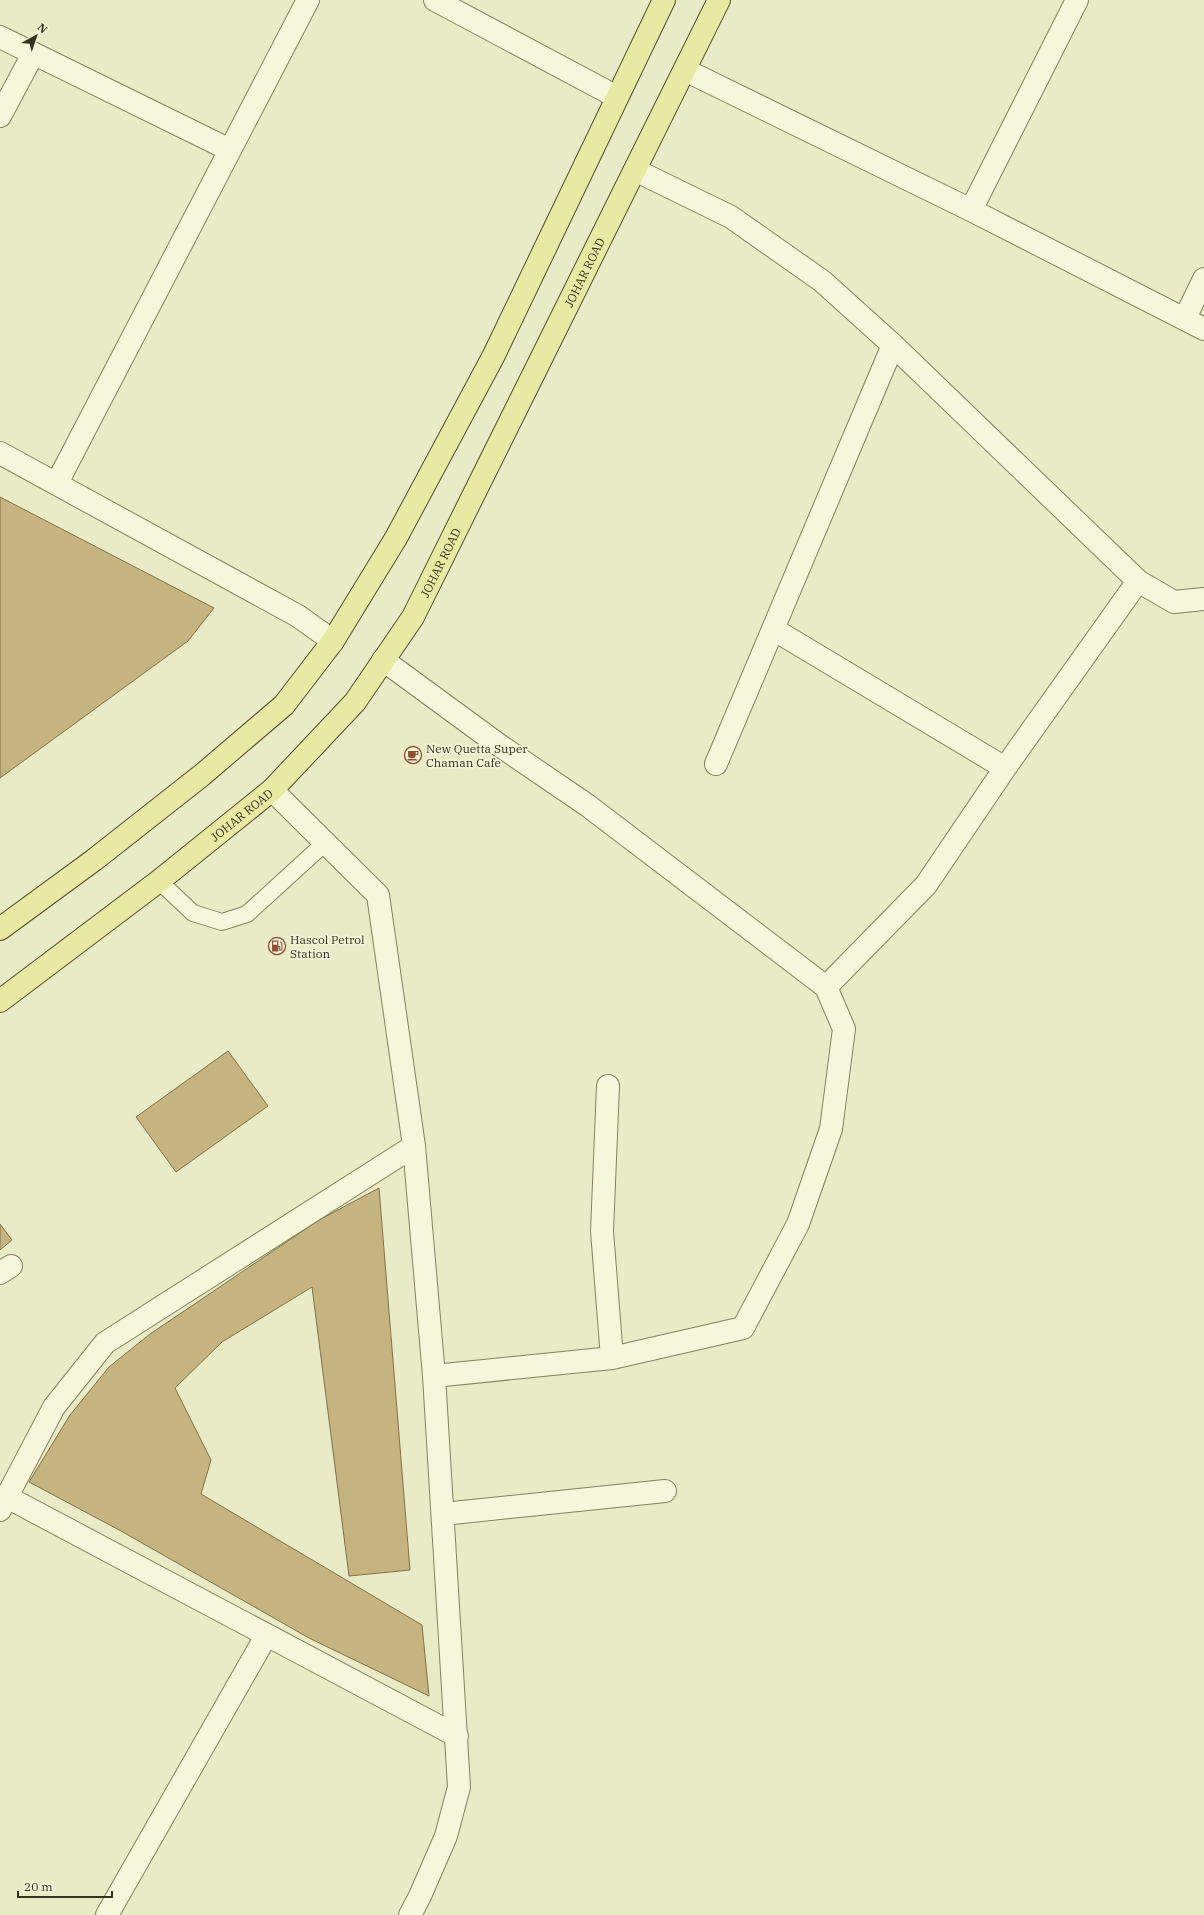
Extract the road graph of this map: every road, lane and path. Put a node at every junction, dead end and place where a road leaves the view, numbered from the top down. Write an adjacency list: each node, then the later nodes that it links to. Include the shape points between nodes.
1 (308, 0): 11 (street)
2 (435, 0): 9 (street)
3 (664, 0): 9 (main road)
4 (719, 0): 8 (main road, JOHAR ROAD)
5 (1077, 0): 13 (street)
6 (0, 37): 7 (street)
7 (33, 54): 10 (street); 11 (street)
8 (685, 70): 12 (main road, JOHAR ROAD); 13 (street)
9 (617, 96): 23 (main road, via 494,355 396,538)
10 (0, 116)
11 (230, 150): 19 (street)
12 (635, 170): 17 (street, via 732,217 822,281); 24 (main road, JOHAR ROAD, via 413,617)
13 (972, 210): 15 (street)
14 (1204, 279): 15 (street)
15 (1185, 318): 16 (street)
16 (1204, 329)
17 (893, 345): 20 (street); 22 (street)
18 (0, 453): 19 (street)
19 (57, 484): 23 (street, via 298,616)
20 (1138, 581): 21 (street, via 1174,602); 26 (street)
21 (1204, 599)
22 (773, 629): 25 (street); 26 (street)
23 (333, 641): 30 (main road, via 284,705 94,860)
24 (383, 660): 27 (main road, JOHAR ROAD, via 355,702); 31 (street, via 499,745 587,805)
25 (716, 764)
26 (1005, 768): 31 (street, via 926,885)
27 (272, 790): 28 (street); 29 (main road, JOHAR ROAD)
28 (326, 842): 29 (lane, via 247,914 222,922 193,913); 34 (street, via 378,895)
29 (159, 881): 32 (main road, JOHAR ROAD)
30 (0, 929)
31 (826, 987): 35 (street, via 844,1029 831,1129 798,1224 743,1328)
32 (0, 1001)
33 (608, 1086): 35 (street, via 602,1231)
34 (414, 1146): 36 (street); 38 (street, via 105,1344 54,1407)
35 (612, 1358): 36 (street)
36 (434, 1376): 39 (street)
37 (665, 1491): 39 (street)
38 (3, 1503): 40 (street)
39 (443, 1514): 41 (street)
40 (266, 1636): 41 (street); 43 (street)
41 (457, 1736): 42 (street, via 459,1788)
42 (423, 1906): 44 (street)
43 (107, 1915)
44 (410, 1915)

